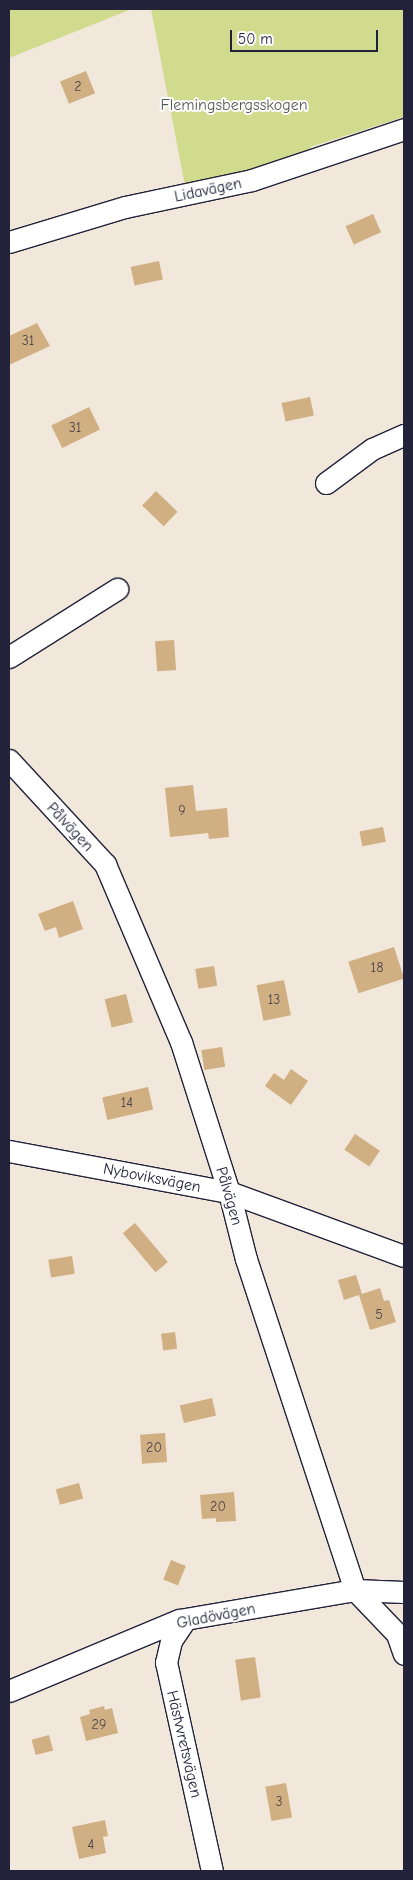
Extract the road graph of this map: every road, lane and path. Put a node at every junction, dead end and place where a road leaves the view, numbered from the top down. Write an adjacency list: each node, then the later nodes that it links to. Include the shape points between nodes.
1 (404, 129): 2 (street, Lidavägen, via 252,180 125,207)
2 (9, 242)
3 (404, 435): 4 (street, via 372,449)
4 (326, 483)
5 (117, 589): 6 (street)
6 (9, 658)
7 (9, 760): 9 (street, Pålvägen, via 105,864 181,1042)
8 (9, 1151): 9 (street, Nyboviksvägen)
9 (229, 1192): 10 (street, Nyboviksvägen); 11 (street, Pålvägen, via 246,1259)
10 (404, 1256)
11 (355, 1590): 12 (street, Gladövägen); 13 (street, Gladövägen); 14 (street, Pålvägen, via 397,1634)
12 (404, 1592)
13 (185, 1620): 15 (street, Gladövägen); 16 (street, Hästvvretsvägen, via 171,1641 166,1662)
14 (404, 1654)
15 (9, 1691)
16 (212, 1871)

